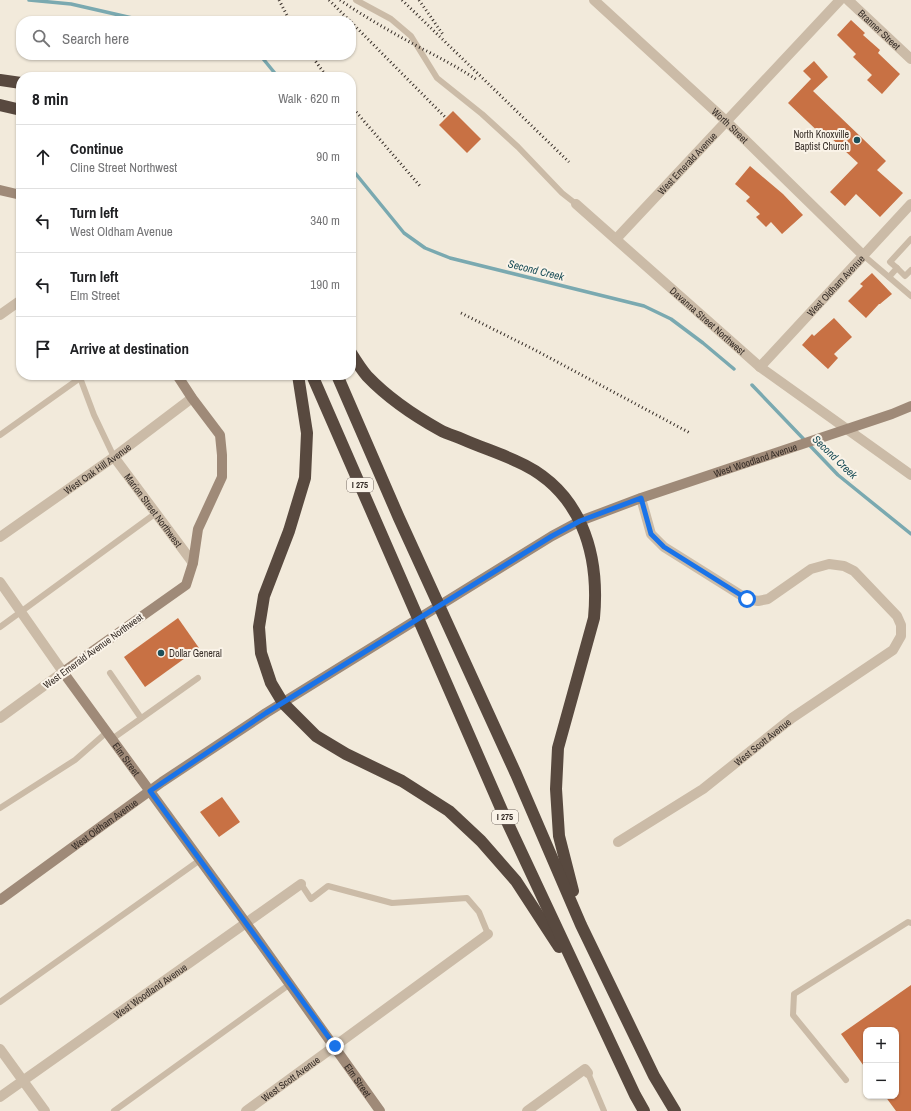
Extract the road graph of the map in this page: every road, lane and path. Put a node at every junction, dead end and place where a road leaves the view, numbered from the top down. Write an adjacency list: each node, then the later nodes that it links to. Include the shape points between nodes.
1 (356, 0): 13 (lane, via 391,19 411,36 437,78 482,114)
2 (594, 0): 10 (street, Worth Street)
3 (840, 0): 10 (street, West Emerald Avenue)
4 (848, 0): 5 (street, Branner Street)
5 (911, 59)
6 (0, 80): 7 (highway)
7 (16, 82)
8 (0, 105): 9 (highway)
9 (16, 109)
10 (726, 121): 15 (street, West Emerald Avenue); 17 (street, Worth Street)
11 (0, 190): 12 (street)
12 (16, 194)
13 (576, 204): 15 (street, Davanna Street Northwest)
14 (911, 204): 17 (street, West Oldham Avenue)
15 (616, 239): 25 (street, Davanna Street Northwest)
16 (911, 240): 18 (lane, via 890,262)
17 (863, 255): 20 (lane); 25 (street, West Oldham Avenue)
18 (896, 268): 19 (lane, via 905,276); 20 (lane)
19 (911, 270)
20 (889, 277): 21 (lane)
21 (911, 296)
22 (16, 304): 23 (street)
23 (0, 315)
24 (356, 360): 40 (highway, via 366,375 400,406 441,431 518,461 541,475 556,486)
25 (760, 367): 36 (street, Davanna Street Northwest)
26 (75, 380): 34 (lane)
27 (81, 380): 35 (lane, via 94,415)
28 (180, 380): 32 (street, Marion Street Northwest)
29 (299, 380): 50 (highway, via 307,433 305,478 289,531 264,596 259,627 261,653 271,683)
30 (314, 380): 64 (highway, I 275, via 503,813)
31 (339, 380): 62 (highway, I 275)
32 (192, 398): 35 (street, West Oak Hill Avenue); 42 (street, Marion Street Northwest, via 220,435 222,455 222,477 198,529)
33 (911, 406): 37 (street, West Woodland Avenue)
34 (0, 435)
35 (114, 457): 39 (street, Marion Street Northwest); 41 (street, West Oak Hill Avenue)
36 (911, 475)
37 (690, 482): 38 (street, West Oldham Avenue)
38 (641, 498): 40 (street, West Oldham Avenue); 56 (street, West Scott Avenue, via 651,534 664,547 747,599 768,599 811,569 829,564 844,566 854,571 897,616 901,625 901,636 893,650 792,718 703,789)
39 (156, 513): 42 (street, Marion Street Northwest); 45 (lane)
40 (580, 521): 50 (street, West Oldham Avenue); 62 (highway, via 589,546 595,580 594,618 558,748 556,789 559,836)
41 (0, 537)
42 (193, 563): 44 (street, Marion Street Northwest)
43 (0, 582): 45 (street, Elm Street)
44 (186, 585): 47 (street, West Emerald Avenue Northwest)
45 (21, 612): 46 (lane); 47 (street, Elm Street)
46 (0, 627)
47 (63, 672): 51 (street, West Emerald Avenue Northwest); 53 (street, Elm Street)
48 (110, 673): 52 (lane)
49 (198, 678): 52 (lane)
50 (283, 702): 54 (street, West Oldham Avenue); 64 (highway, via 316,736 346,754 402,781 449,810 516,881)
51 (0, 718)
52 (141, 718): 53 (lane)
53 (109, 735): 54 (street, Elm Street); 55 (lane)
54 (150, 791): 57 (street, Elm Street); 59 (street, West Oldham Avenue)
55 (0, 808)
56 (618, 842)
57 (200, 860): 60 (street, Elm Street); 66 (lane)
58 (301, 884): 60 (street, West Woodland Avenue); 63 (lane, via 311,899 328,886 392,904 468,898 479,912)
59 (0, 900)
60 (246, 923): 65 (street, Elm Street); 71 (street, West Woodland Avenue)
61 (911, 923): 70 (lane, via 908,922 794,994 793,1015)
62 (581, 925): 80 (highway, I 275, via 654,1076)
63 (488, 934): 67 (street, West Scott Avenue)
64 (582, 981): 79 (highway, I 275)
65 (290, 984): 67 (street, Elm Street); 74 (lane)
66 (0, 1002)
67 (335, 1046): 75 (street, West Scott Avenue); 76 (street, Elm Street)
68 (0, 1049): 71 (street)
69 (588, 1073): 77 (street, via 585,1069); 78 (lane)
70 (846, 1080)
71 (23, 1081): 72 (street, West Woodland Avenue); 73 (street)
72 (0, 1097)
73 (45, 1111)
74 (114, 1111)
75 (246, 1111)
76 (378, 1111)
77 (526, 1111)
78 (604, 1111)
79 (644, 1111)
80 (674, 1111)

